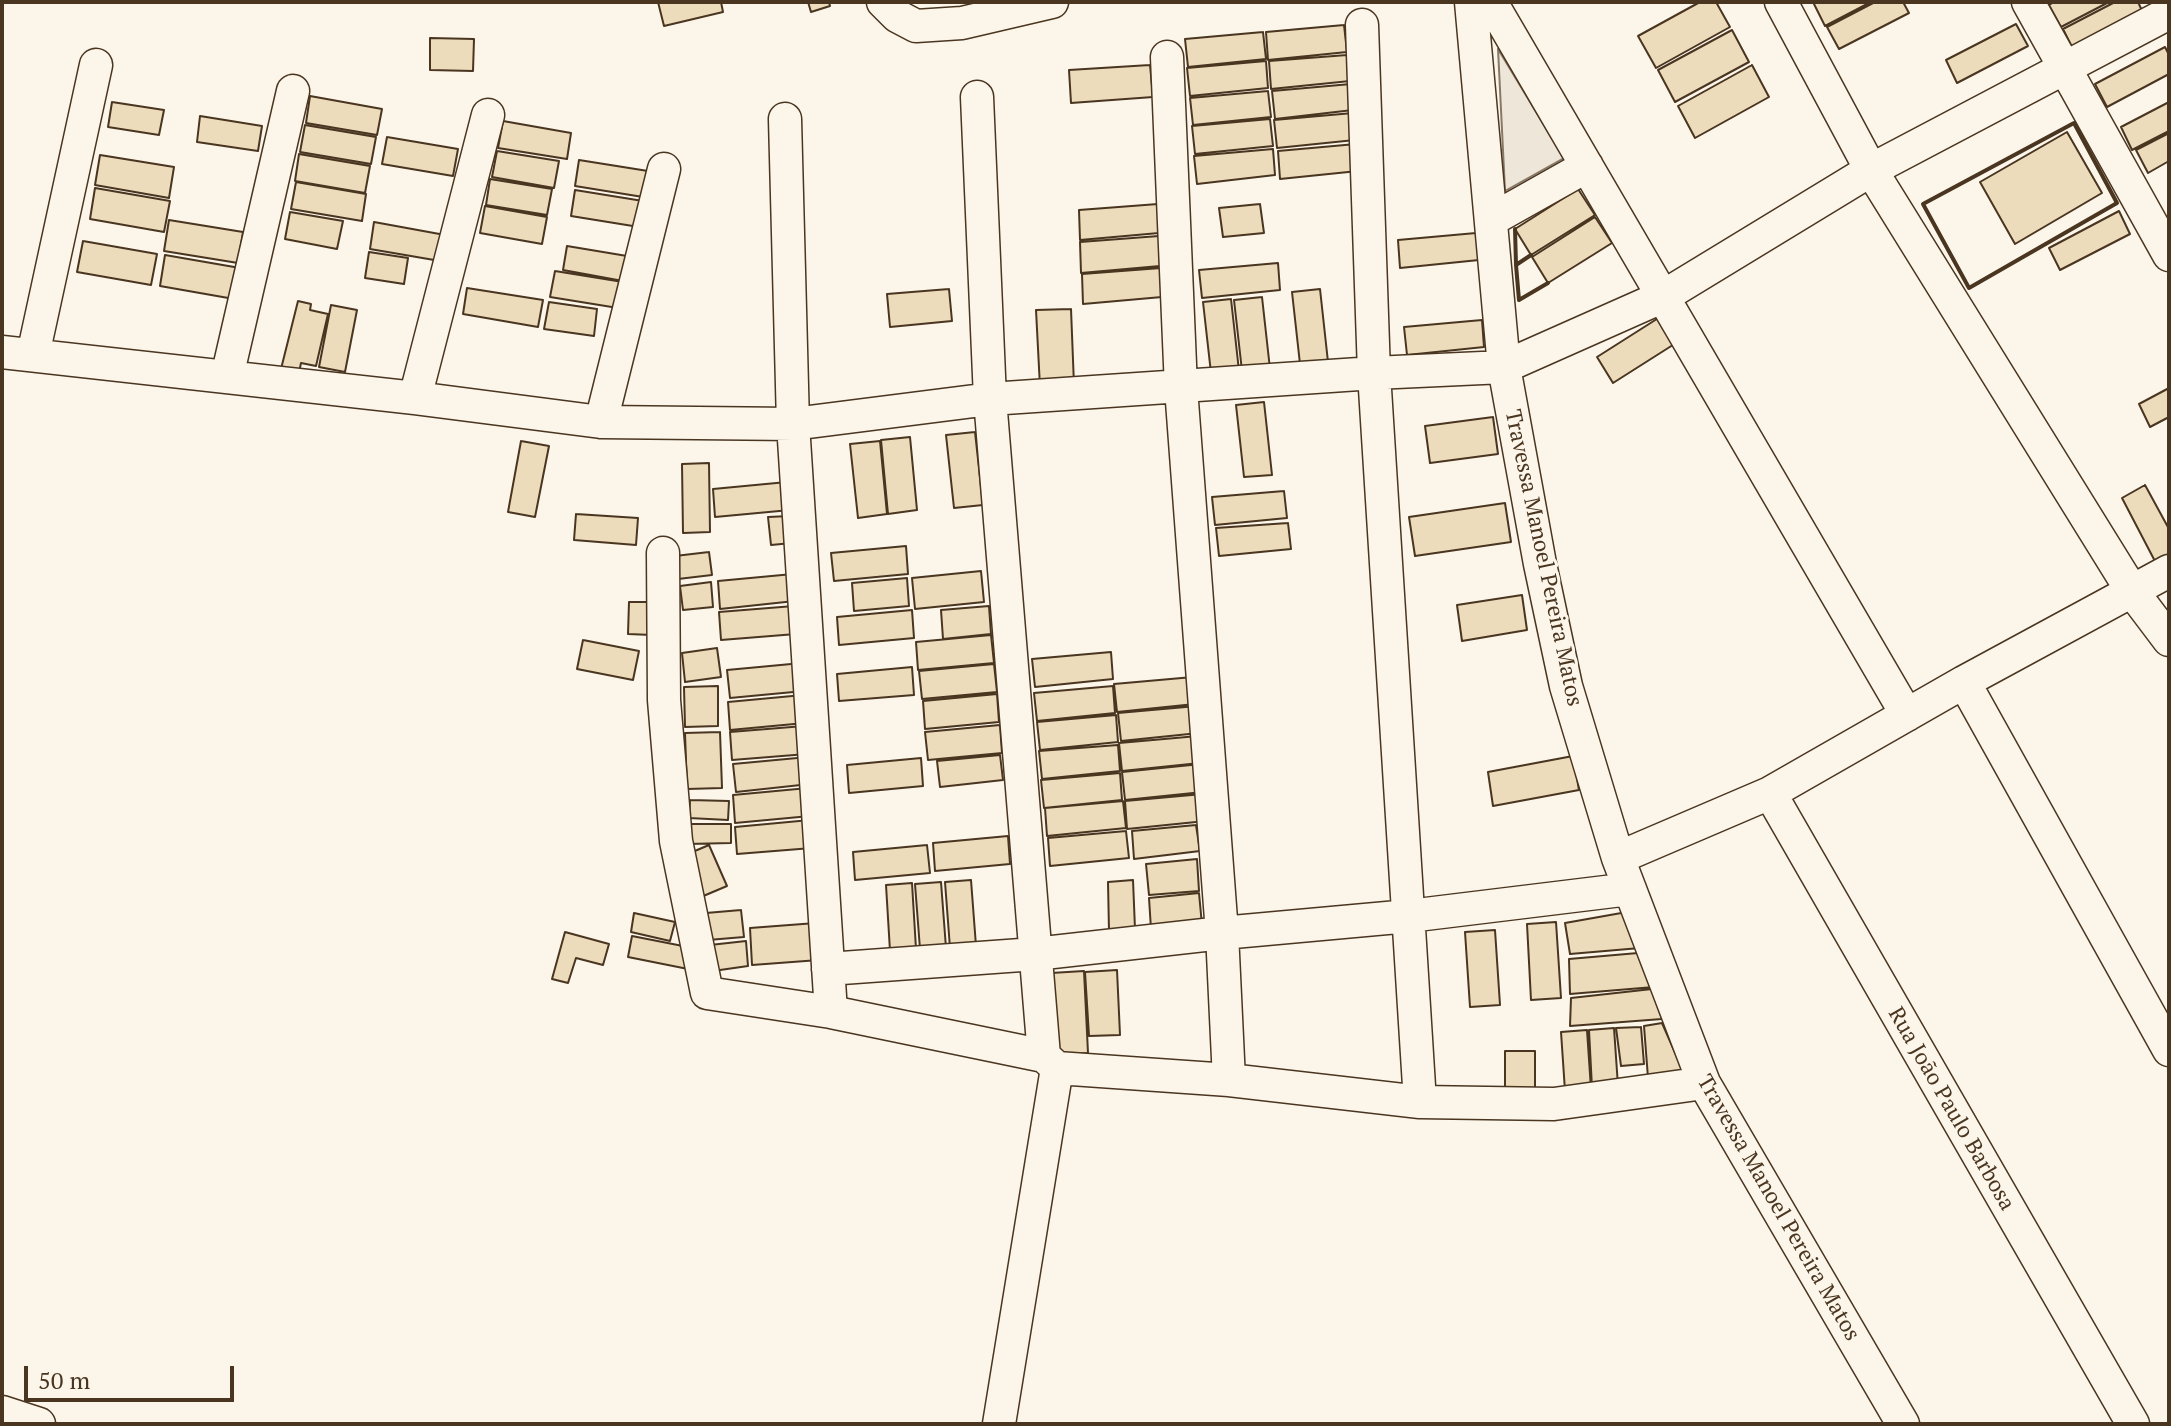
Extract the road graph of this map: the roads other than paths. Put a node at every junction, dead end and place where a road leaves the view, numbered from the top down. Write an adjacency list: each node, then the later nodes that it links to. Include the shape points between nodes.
1 (883, 2): 2 (street, via 916,26 962,23)
2 (1052, 2)
3 (1471, 2): 19 (street, Travessa Manoel Pereira Matos)
4 (1491, 2): 16 (street)
5 (1781, 2): 18 (street)
6 (2028, 2): 11 (street)
7 (2169, 13): 11 (street)
8 (1362, 25): 24 (street)
9 (1167, 57): 26 (street)
10 (96, 65): 22 (street)
11 (2064, 69): 18 (street); 20 (street)
12 (293, 91): 25 (street)
13 (977, 97): 28 (street)
14 (488, 115): 27 (street)
15 (785, 119): 30 (street)
16 (1587, 166): 19 (street); 21 (street)
17 (664, 169): 29 (street)
18 (1871, 170): 21 (street); 33 (street)
19 (1491, 220): 23 (street, Travessa Manoel Pereira Matos)
20 (2169, 255)
21 (1664, 296): 23 (street); 36 (street)
22 (17, 353): 25 (street)
23 (1504, 367): 24 (street); 38 (street, Travessa Manoel Pereira Matos, via 1566,686)
24 (1374, 373): 26 (street); 40 (street)
25 (227, 377): 27 (street)
26 (1181, 388): 28 (street); 41 (street)
27 (415, 398): 29 (street)
28 (990, 399): 30 (street); 42 (street)
29 (601, 422): 30 (street)
30 (793, 424): 43 (street)
31 (663, 553): 44 (street, via 664,700 676,841 707,993)
32 (2169, 571): 33 (street)
33 (2132, 591): 34 (street); 35 (street)
34 (2169, 640)
35 (1964, 682): 36 (street); 45 (street)
36 (1907, 715): 37 (street)
37 (1770, 793): 38 (street); 54 (street, Rua João Paulo Barbosa)
38 (1618, 858): 39 (street, Travessa Manoel Pereira Matos)
39 (1630, 889): 40 (street); 48 (street, Travessa Manoel Pereira Matos)
40 (1409, 916): 41 (street); 49 (street)
41 (1222, 933): 42 (street); 47 (street)
42 (1035, 954): 43 (street); 46 (street)
43 (828, 969): 44 (street)
44 (831, 1012): 46 (street)
45 (2169, 1050)
46 (1051, 1062): 47 (street); 52 (street)
47 (1229, 1080): 49 (street)
48 (1704, 1083): 49 (street, via 1554,1104); 53 (street, Travessa Manoel Pereira Matos)
49 (1420, 1102)
50 (2, 1412): 51 (street)
51 (39, 1424)
52 (999, 1424)
53 (1903, 1424)
54 (2133, 1424)

